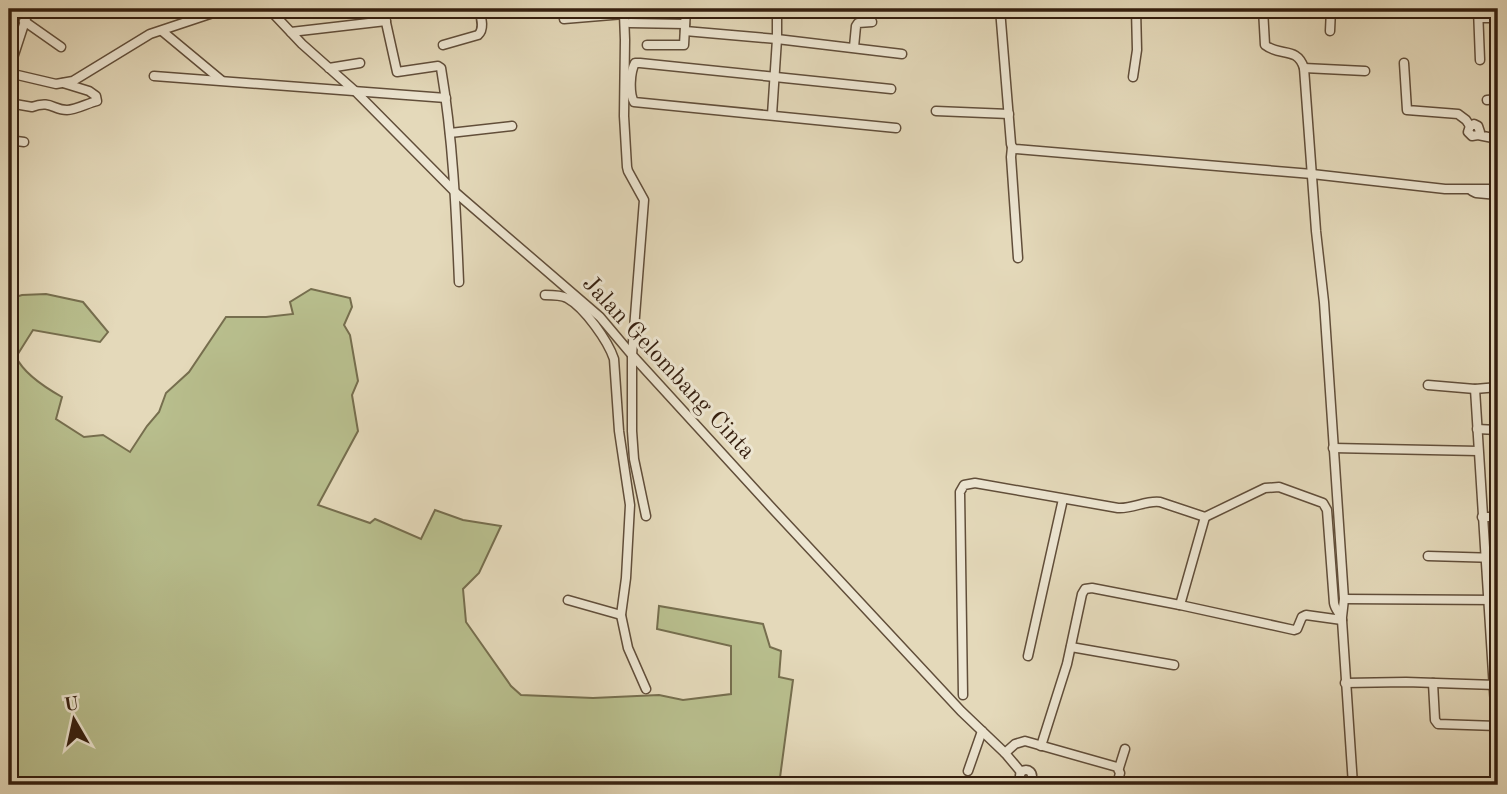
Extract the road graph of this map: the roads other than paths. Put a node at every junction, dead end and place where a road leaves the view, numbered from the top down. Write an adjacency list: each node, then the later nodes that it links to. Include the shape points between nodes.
1 (29, 9): 16 (street)
2 (225, 9): 22 (street)
3 (269, 9): 23 (street, Jalan Gelombang Cinta)
4 (383, 9): 17 (street)
5 (480, 9): 25 (street, via 481,32)
6 (686, 9): 20 (street)
7 (1000, 9): 49 (street)
8 (1136, 9): 39 (street)
9 (1263, 9): 35 (street, via 1265,45 1295,54)
10 (1331, 9): 21 (street)
11 (778, 10): 24 (street)
12 (622, 11): 15 (street); 66 (street, via 627,167 644,200)
13 (1479, 13): 14 (street); 30 (street)
14 (1498, 18)
15 (564, 19)
16 (24, 20): 27 (street); 33 (street)
17 (386, 21): 23 (street); 44 (street, via 397,72 439,66)
18 (872, 22): 28 (street, via 858,23)
19 (630, 23): 20 (street)
20 (685, 28): 24 (street); 26 (street, via 684,45)
21 (1330, 30)
22 (162, 31): 40 (street); 41 (street)
23 (291, 32): 34 (street, Jalan Gelombang Cinta)
24 (778, 39): 28 (street); 38 (street)
25 (443, 45)
26 (647, 45)
27 (61, 47)
28 (854, 47): 29 (street)
29 (902, 54)
30 (1480, 60)
31 (1404, 62): 54 (street, via 1407,110 1458,114 1470,126 1469,134)
32 (359, 63): 34 (street)
33 (10, 66): 41 (street)
34 (329, 68): 43 (street, Jalan Gelombang Cinta)
35 (1304, 68): 36 (street); 58 (street)
36 (1365, 71)
37 (155, 76): 40 (street)
38 (775, 76): 42 (street); 50 (street); 50 (street, via 640,62 632,67 634,102)
39 (1133, 77)
40 (221, 80): 43 (street)
41 (63, 83): 47 (street, via 89,91 97,101 68,110)
42 (891, 89)
43 (355, 91): 44 (street); 61 (street, Jalan Gelombang Cinta)
44 (446, 98): 53 (street)
45 (1498, 99): 46 (street)
46 (1487, 100)
47 (9, 103)
48 (936, 111): 49 (street)
49 (1009, 114): 57 (street)
50 (772, 115): 52 (street)
51 (512, 126): 53 (street)
52 (896, 128)
53 (450, 133): 61 (street)
54 (1498, 139)
55 (9, 140): 56 (street)
56 (24, 142)
57 (1012, 145): 58 (street, via 1016,149); 63 (street)
58 (1312, 174): 60 (street); 72 (street)
59 (1498, 189): 60 (street)
60 (1470, 190): 62 (street)
61 (455, 192): 64 (street); 66 (street, Jalan Gelombang Cinta, via 600,317)
62 (1498, 195)
63 (1018, 258)
64 (459, 282)
65 (545, 295): 86 (street, via 570,300 596,327 614,359 630,505)
66 (632, 355): 75 (street, via 634,460); 97 (street, Jalan Gelombang Cinta)
67 (1428, 385): 69 (street)
68 (1498, 387): 69 (street)
69 (1475, 389): 70 (street)
70 (1477, 429): 71 (street); 73 (street)
71 (1498, 430)
72 (1333, 448): 73 (street); 82 (street)
73 (1478, 451): 77 (street)
74 (1063, 499): 76 (street, via 1125,509 1154,501); 89 (street); 95 (street, via 975,483 961,488)
75 (646, 516)
76 (1205, 517): 85 (street); 87 (street, via 1273,486 1323,503 1328,513 1334,603)
77 (1482, 517): 78 (street); 80 (street)
78 (1498, 517)
79 (1428, 556): 80 (street)
80 (1485, 558): 81 (street); 84 (street)
81 (1498, 558)
82 (1344, 599): 84 (street); 87 (street)
83 (568, 600): 86 (street)
84 (1494, 600): 93 (street)
85 (1180, 605): 87 (street, via 1294,630 1306,615); 88 (street, via 1087,588)
86 (621, 615): 94 (street, via 628,649)
87 (1342, 619): 91 (street)
88 (1070, 647): 90 (street); 98 (street)
89 (1028, 656)
90 (1174, 665)
91 (1345, 683): 92 (street); 106 (street)
92 (1433, 683): 93 (street); 96 (street, via 1438,724)
93 (1496, 685): 96 (street)
94 (646, 689)
95 (963, 695)
96 (1497, 726): 100 (street)
97 (982, 731): 101 (street, Jalan Gelombang Cinta); 103 (street)
98 (1041, 746): 101 (street, via 1025,741); 102 (street)
99 (1125, 748): 102 (street)
100 (1498, 752)
101 (1005, 753): 104 (street, Jalan Gelombang Cinta, via 1021,772 1030,771)
102 (1119, 768): 105 (street)
103 (968, 771)
104 (1033, 782)
105 (1116, 785)
106 (1353, 785)

